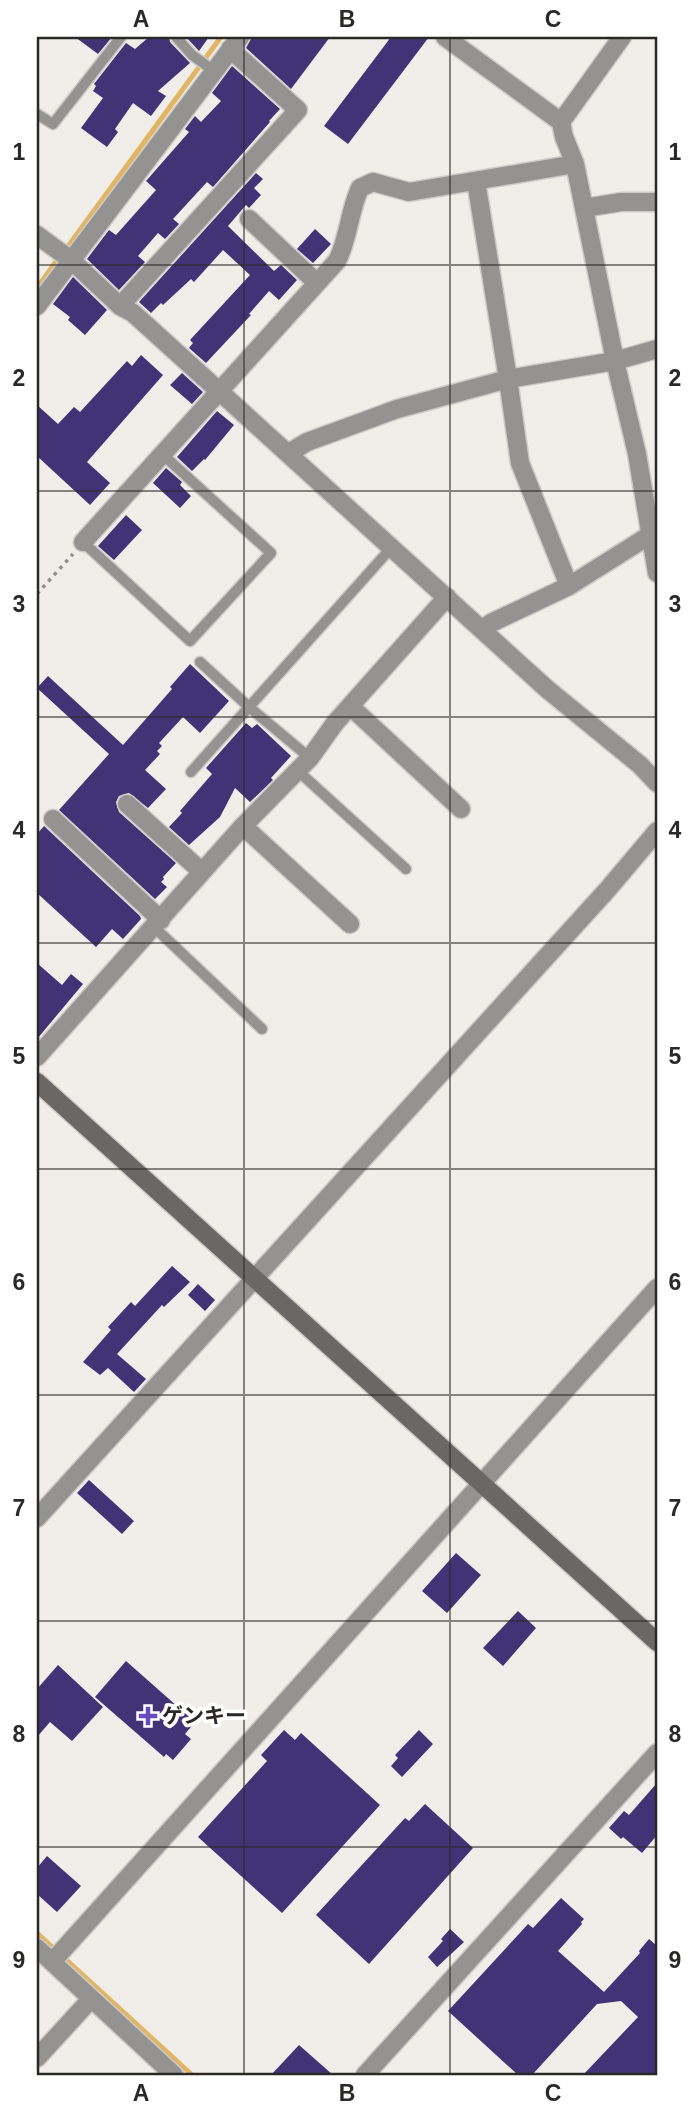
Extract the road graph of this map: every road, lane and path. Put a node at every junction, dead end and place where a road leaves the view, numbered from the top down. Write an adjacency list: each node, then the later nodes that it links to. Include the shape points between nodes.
1 (121, 37): 7 (lane, via 53,124)
2 (176, 37): 6 (lane)
3 (445, 37): 8 (street)
4 (622, 37): 8 (street)
5 (235, 43): 6 (street); 18 (street, via 298,110)
6 (214, 71): 15 (street)
7 (37, 114)
8 (561, 122): 9 (street)
9 (575, 164): 10 (street); 12 (street)
10 (476, 180): 16 (street, via 408,192 373,182 360,188 345,247); 21 (street)
11 (657, 202): 12 (street)
12 (584, 208): 20 (street)
13 (249, 219): 16 (street)
14 (37, 235): 15 (street)
15 (71, 260): 17 (street); 18 (street)
16 (317, 283): 22 (street)
17 (37, 306)
18 (120, 306): 22 (street)
19 (657, 349): 20 (street)
20 (615, 361): 21 (street); 25 (street)
21 (508, 379): 23 (street, via 397,409); 29 (street, via 520,463)
22 (219, 391): 23 (street); 24 (street)
23 (289, 453): 27 (street)
24 (162, 454): 26 (street); 26 (lane, via 271,553 190,641)
25 (650, 535): 28 (street); 29 (street)
26 (83, 542): 30 (path)
27 (392, 547): 31 (street); 35 (lane)
28 (657, 573)
29 (569, 586): 32 (street)
30 (37, 594)
31 (447, 597): 32 (street); 34 (street)
32 (482, 629): 38 (street)
33 (200, 662): 35 (lane)
34 (350, 706): 36 (street); 40 (street)
35 (249, 707): 36 (lane); 37 (lane)
36 (304, 764): 42 (street); 44 (lane)
37 (191, 772)
38 (657, 783)
39 (127, 804): 45 (street)
40 (461, 809)
41 (53, 819): 46 (street)
42 (243, 826): 45 (street); 47 (street)
43 (657, 831): 51 (street)
44 (406, 869)
45 (202, 872): 46 (street)
46 (158, 924): 48 (lane); 49 (street)
47 (350, 924)
48 (262, 1029)
49 (37, 1057)
50 (37, 1082): 51 (street)
51 (253, 1278): 53 (street); 54 (street)
52 (657, 1289): 53 (street)
53 (482, 1485): 55 (street); 58 (street)
54 (37, 1518)
55 (657, 1642)
56 (657, 1753): 62 (street)
57 (37, 1948): 58 (street)
58 (52, 1962): 59 (street)
59 (91, 1998): 60 (street); 61 (street)
60 (37, 2058)
61 (174, 2075)
62 (365, 2075)

